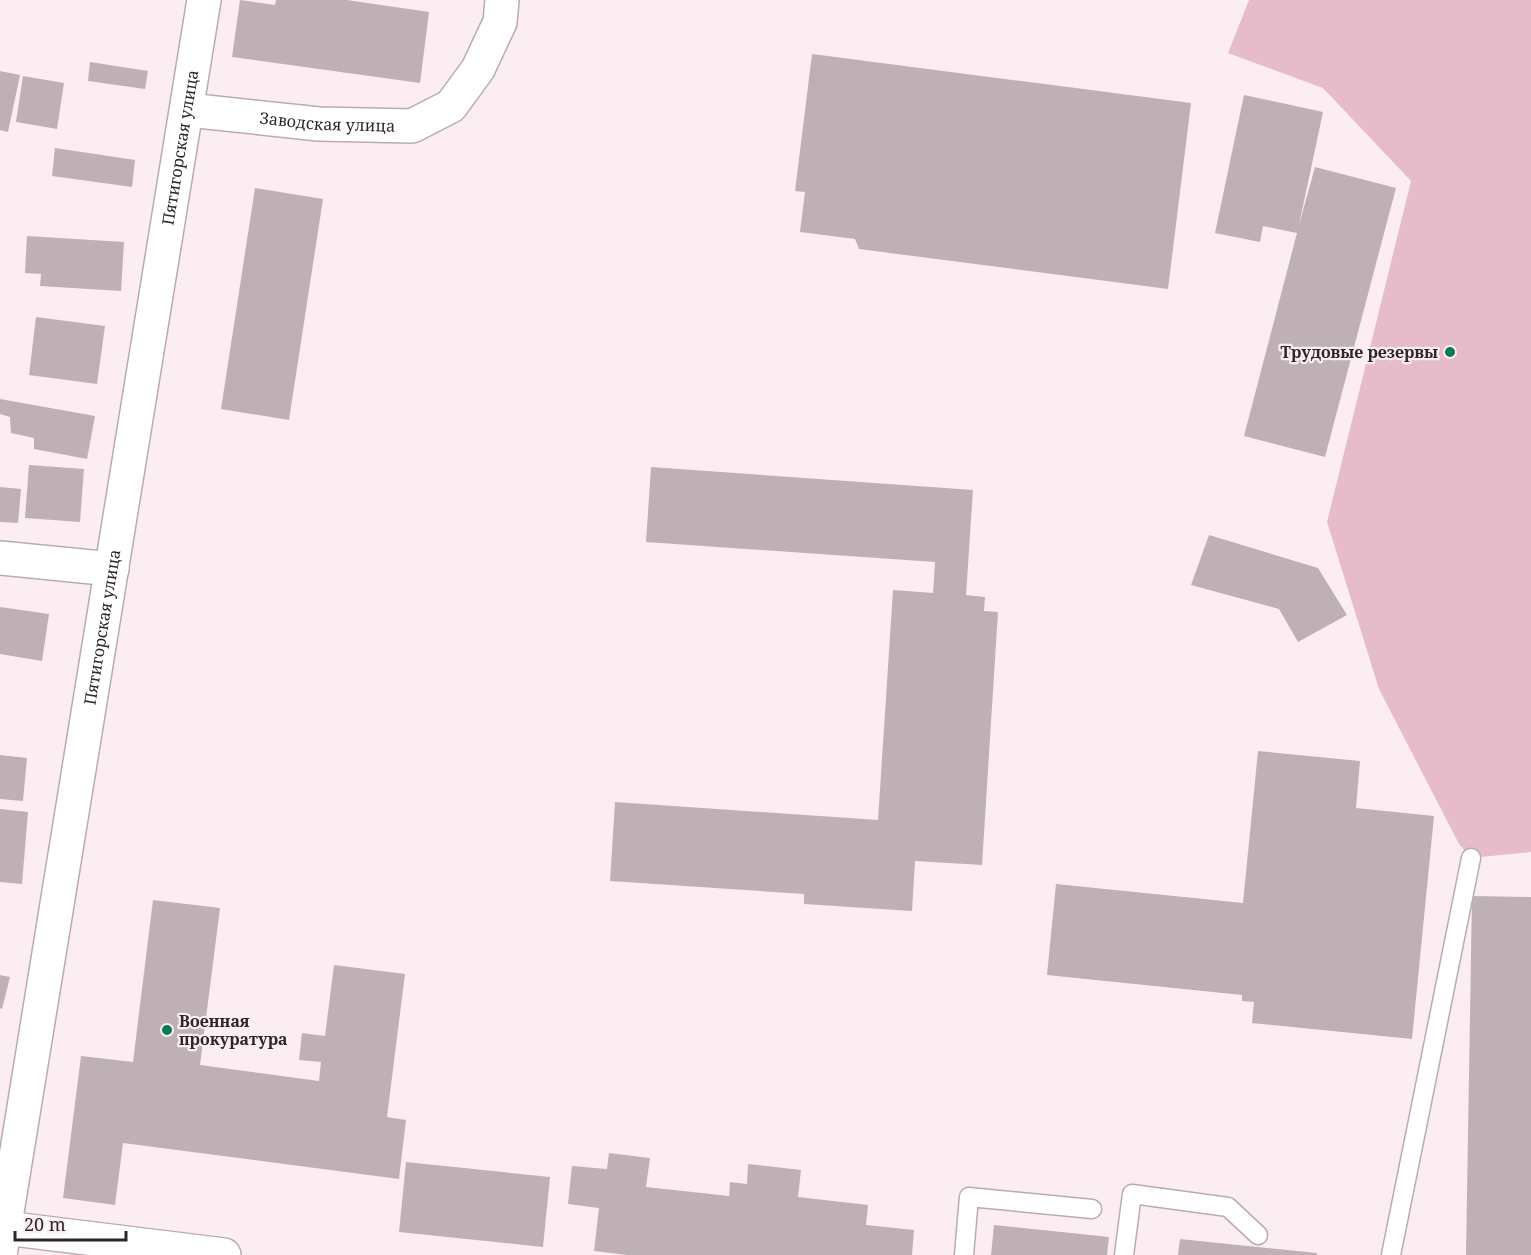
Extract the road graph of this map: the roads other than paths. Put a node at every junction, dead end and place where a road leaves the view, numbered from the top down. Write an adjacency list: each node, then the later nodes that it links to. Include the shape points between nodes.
1 (204, 0): 3 (street, Пятигорская улица)
2 (502, 0): 3 (street, Заводская улица, via 500,22 478,69 452,106 412,126 319,124)
3 (188, 110): 5 (street, Пятигорская улица)
4 (0, 558): 5 (street)
5 (112, 569): 9 (street, Пятигорская улица)
6 (1471, 858): 14 (lane)
7 (1092, 1209): 12 (lane, via 969,1197)
8 (1258, 1235): 13 (lane, via 1228,1207 1132,1194)
9 (2, 1242): 10 (street)
10 (171, 1252): 11 (street)
11 (224, 1255)
12 (964, 1255)
13 (1124, 1255)
14 (1391, 1255)

